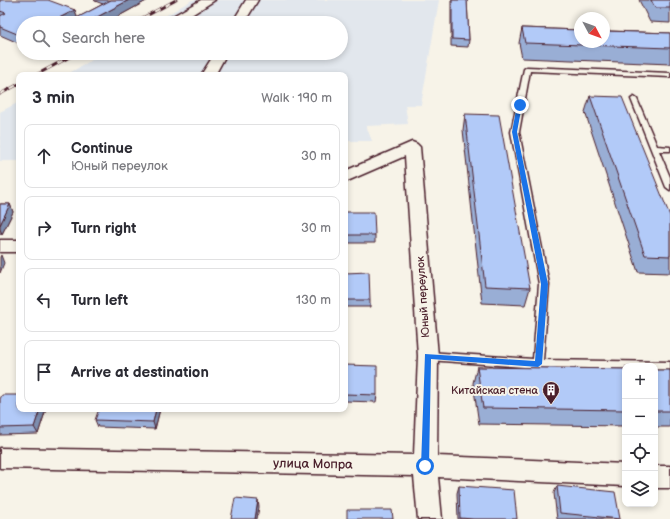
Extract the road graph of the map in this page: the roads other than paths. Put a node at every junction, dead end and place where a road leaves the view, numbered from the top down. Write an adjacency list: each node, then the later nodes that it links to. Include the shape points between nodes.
1 (209, 0): 3 (street)
2 (252, 0): 4 (street)
3 (182, 16)
4 (242, 16)
5 (217, 60): 6 (street)
6 (210, 72)
7 (670, 75): 16 (lane, via 526,70 515,132 544,284)
8 (634, 99): 9 (lane)
9 (654, 148): 10 (lane); 12 (lane)
10 (670, 149)
11 (348, 176): 15 (street, Юный переулок, via 412,147)
12 (670, 187)
13 (0, 246): 14 (street)
14 (16, 246)
15 (428, 356): 16 (lane); 19 (street, Юный переулок)
16 (538, 364): 17 (lane)
17 (670, 366)
18 (0, 458): 19 (street, улица Мопра)
19 (425, 466): 20 (street, улица Мопра); 23 (street, Юный переулок)
20 (622, 475)
21 (658, 477): 22 (street)
22 (670, 477)
23 (430, 519)

